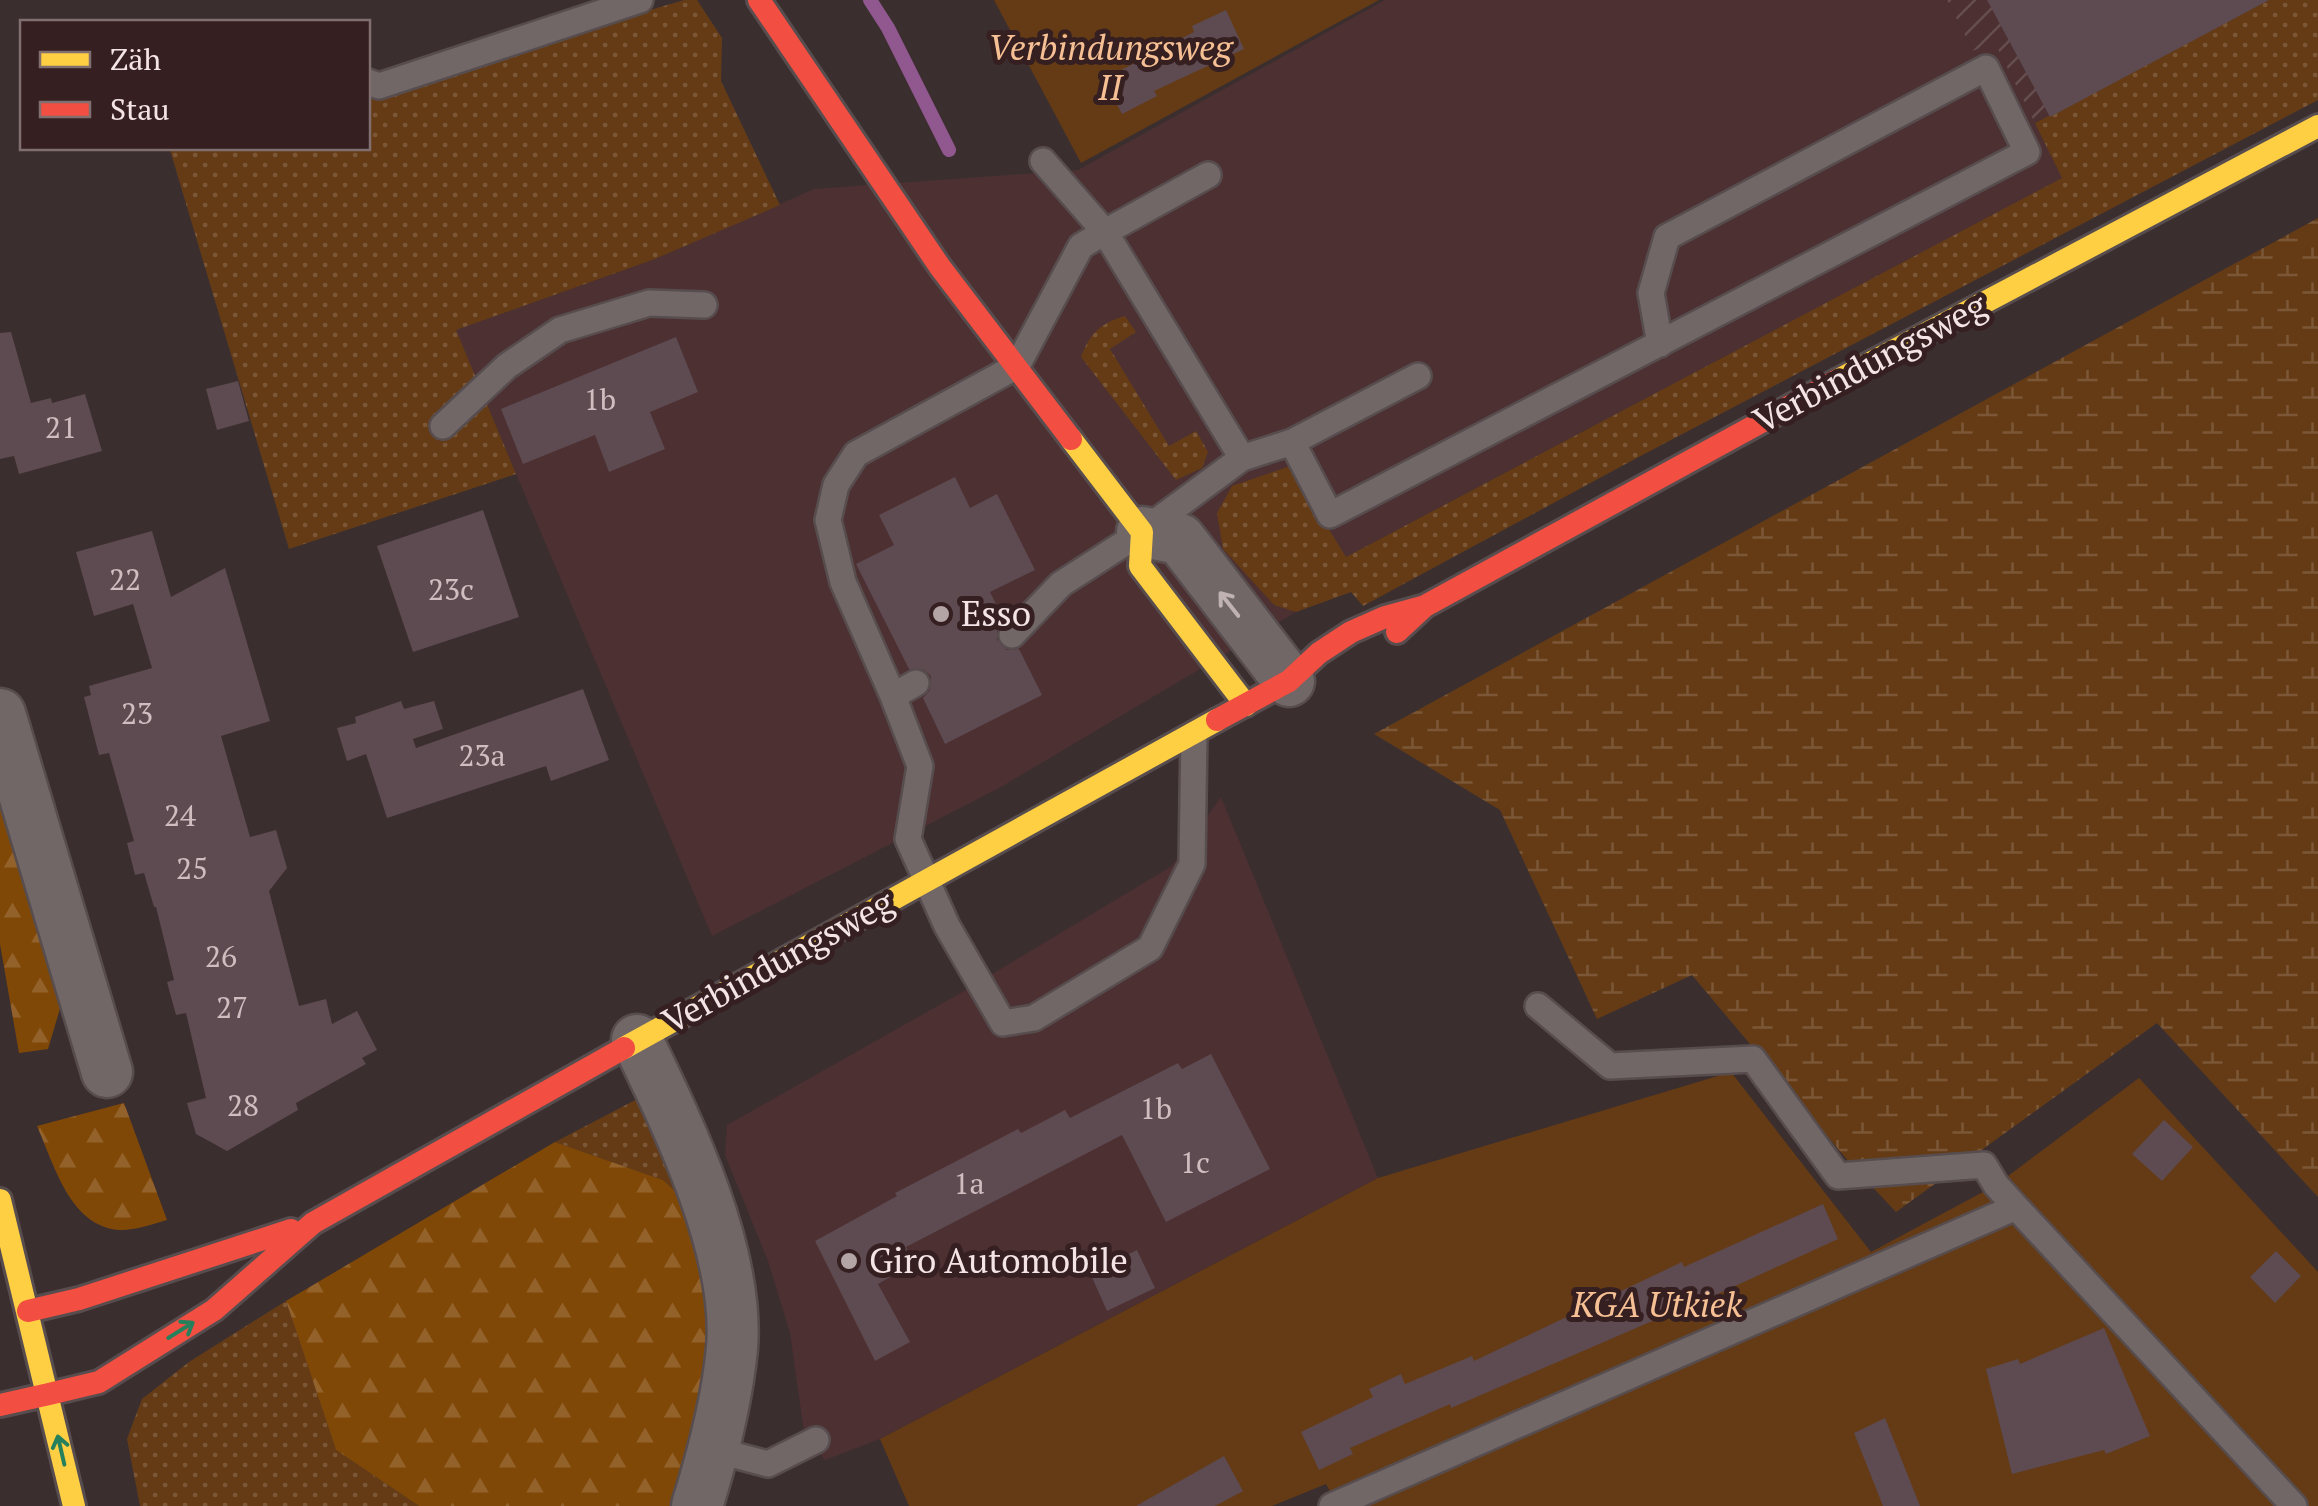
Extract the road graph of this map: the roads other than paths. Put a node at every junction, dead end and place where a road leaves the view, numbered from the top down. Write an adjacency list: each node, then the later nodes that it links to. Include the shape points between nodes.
1 (640, 0): 3 (lane, via 379,86)
2 (759, 0): 10 (main road, via 971,310)
3 (370, 83)
4 (2318, 126): 16 (main road, Verbindungsweg)
5 (1043, 161): 7 (lane)
6 (1208, 175): 7 (lane)
7 (1105, 232): 10 (lane, via 1081,246); 14 (lane)
8 (704, 305): 12 (lane, via 650,303 560,330 507,366)
9 (1660, 344): 9 (lane, via 1652,293 1667,237 1986,68 2027,152); 13 (lane, via 1330,514)
10 (1017, 366): 15 (main road); 24 (lane, via 856,454 836,484 828,520 843,582 905,690 920,766 908,838)
11 (1418, 376): 13 (lane)
12 (443, 426)
13 (1292, 442): 14 (lane)
14 (1242, 458): 15 (lane)
15 (1142, 532): 17 (lane, via 1061,584); 20 (street, one-way to 15, via 1180,539); 21 (main road, via 1140,566)
16 (1426, 606): 18 (main road, Verbindungsweg); 20 (main road, Verbindungsweg, via 1375,618 1314,654)
17 (1012, 635)
18 (1373, 648)
19 (1346, 663): 20 (main road, Verbindungsweg)
20 (1289, 681): 21 (main road, Verbindungsweg)
21 (1246, 705): 23 (main road, Verbindungsweg)
22 (0, 714): 27 (street)
23 (1194, 734): 24 (main road, Verbindungsweg); 24 (lane, via 1192,864 1150,948 1034,1018 1002,1023)
24 (925, 880): 26 (main road, Verbindungsweg)
25 (1538, 1006): 29 (lane, via 1610,1066 1753,1059 1838,1176 1984,1165)
26 (637, 1040): 30 (main road, Verbindungsweg); 36 (street, via 695,1168 729,1292 732,1346)
27 (106, 1072)
28 (0, 1200): 31 (main road)
29 (2016, 1207): 39 (lane); 40 (lane)
30 (313, 1224): 31 (main road, Verbindungsweg); 33 (main road, Verbindungsweg, one-way to 30, via 99,1382 214,1310)
31 (28, 1310): 32 (main road, Verbindungsweg); 33 (main road)
32 (0, 1317)
33 (48, 1394): 34 (main road, Verbindungsweg); 37 (main road, one-way to 33)
34 (0, 1405)
35 (816, 1440): 36 (lane, via 768,1464)
36 (715, 1450): 38 (street)
37 (74, 1506)
38 (697, 1506)
39 (1332, 1506)
40 (2294, 1506)

